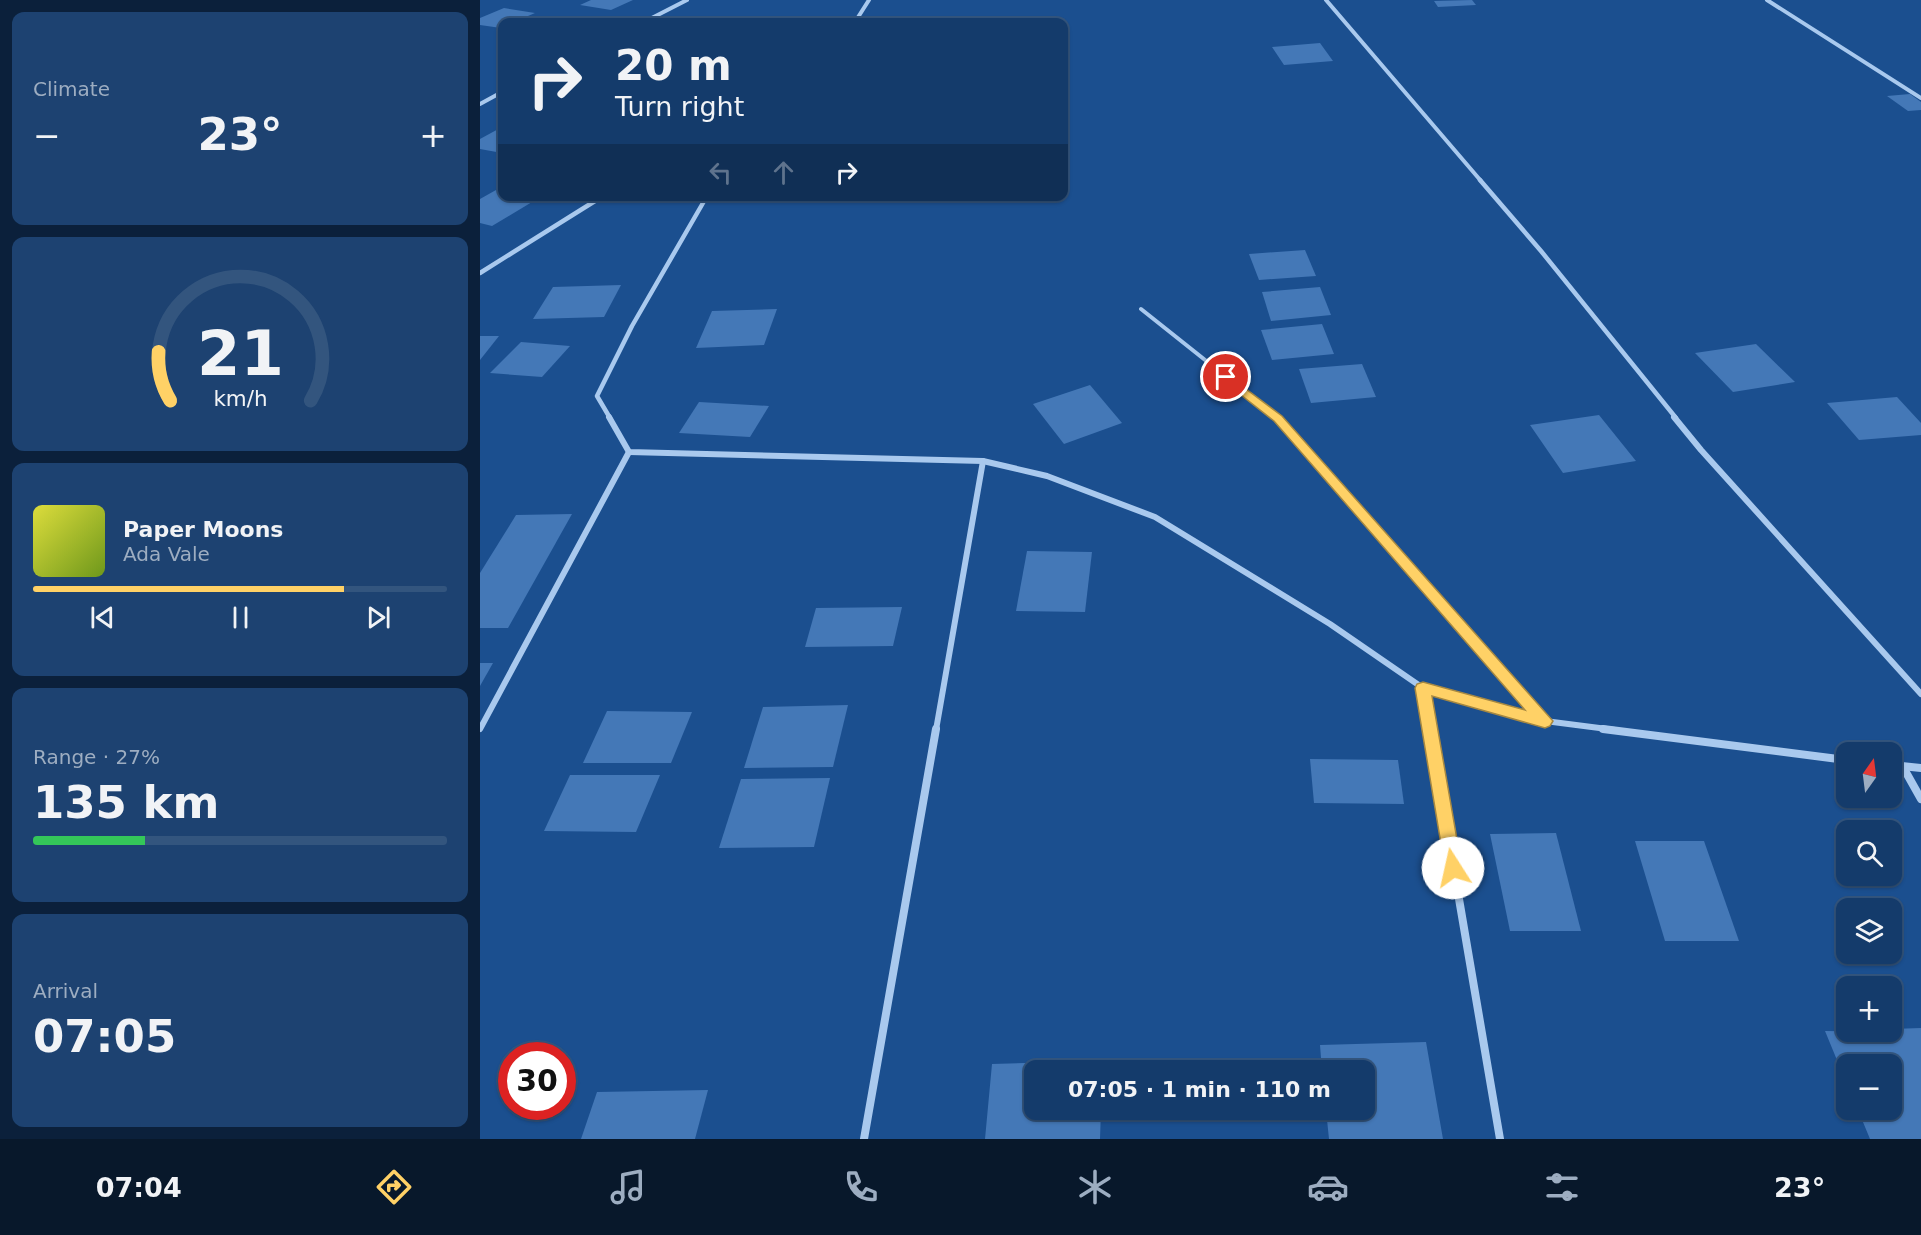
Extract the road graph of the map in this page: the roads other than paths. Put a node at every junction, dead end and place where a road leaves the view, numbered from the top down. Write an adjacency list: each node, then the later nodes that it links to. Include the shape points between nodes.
1 (687, 0): 5 (street)
2 (869, 0): 6 (street)
3 (1326, 0): 17 (street, via 1541,251 1701,450)
4 (1767, 0): 8 (street)
5 (652, 18)
6 (858, 18)
7 (498, 94): 9 (street)
8 (1921, 98)
9 (480, 104)
10 (595, 201): 12 (street)
11 (704, 201): 14 (street, via 632,326 597,396)
12 (480, 273)
13 (1141, 309): 18 (lane, via 1278,418)
14 (629, 452): 15 (street); 19 (street)
15 (983, 461): 16 (street, via 1047,476 1155,517 1330,624); 24 (street)
16 (1423, 688): 18 (street); 25 (street)
17 (1921, 694)
18 (1545, 721): 20 (street)
19 (480, 729)
20 (1836, 759)
21 (1903, 767): 22 (street); 23 (street)
22 (1921, 768)
23 (1921, 799)
24 (864, 1139)
25 (1500, 1139)

